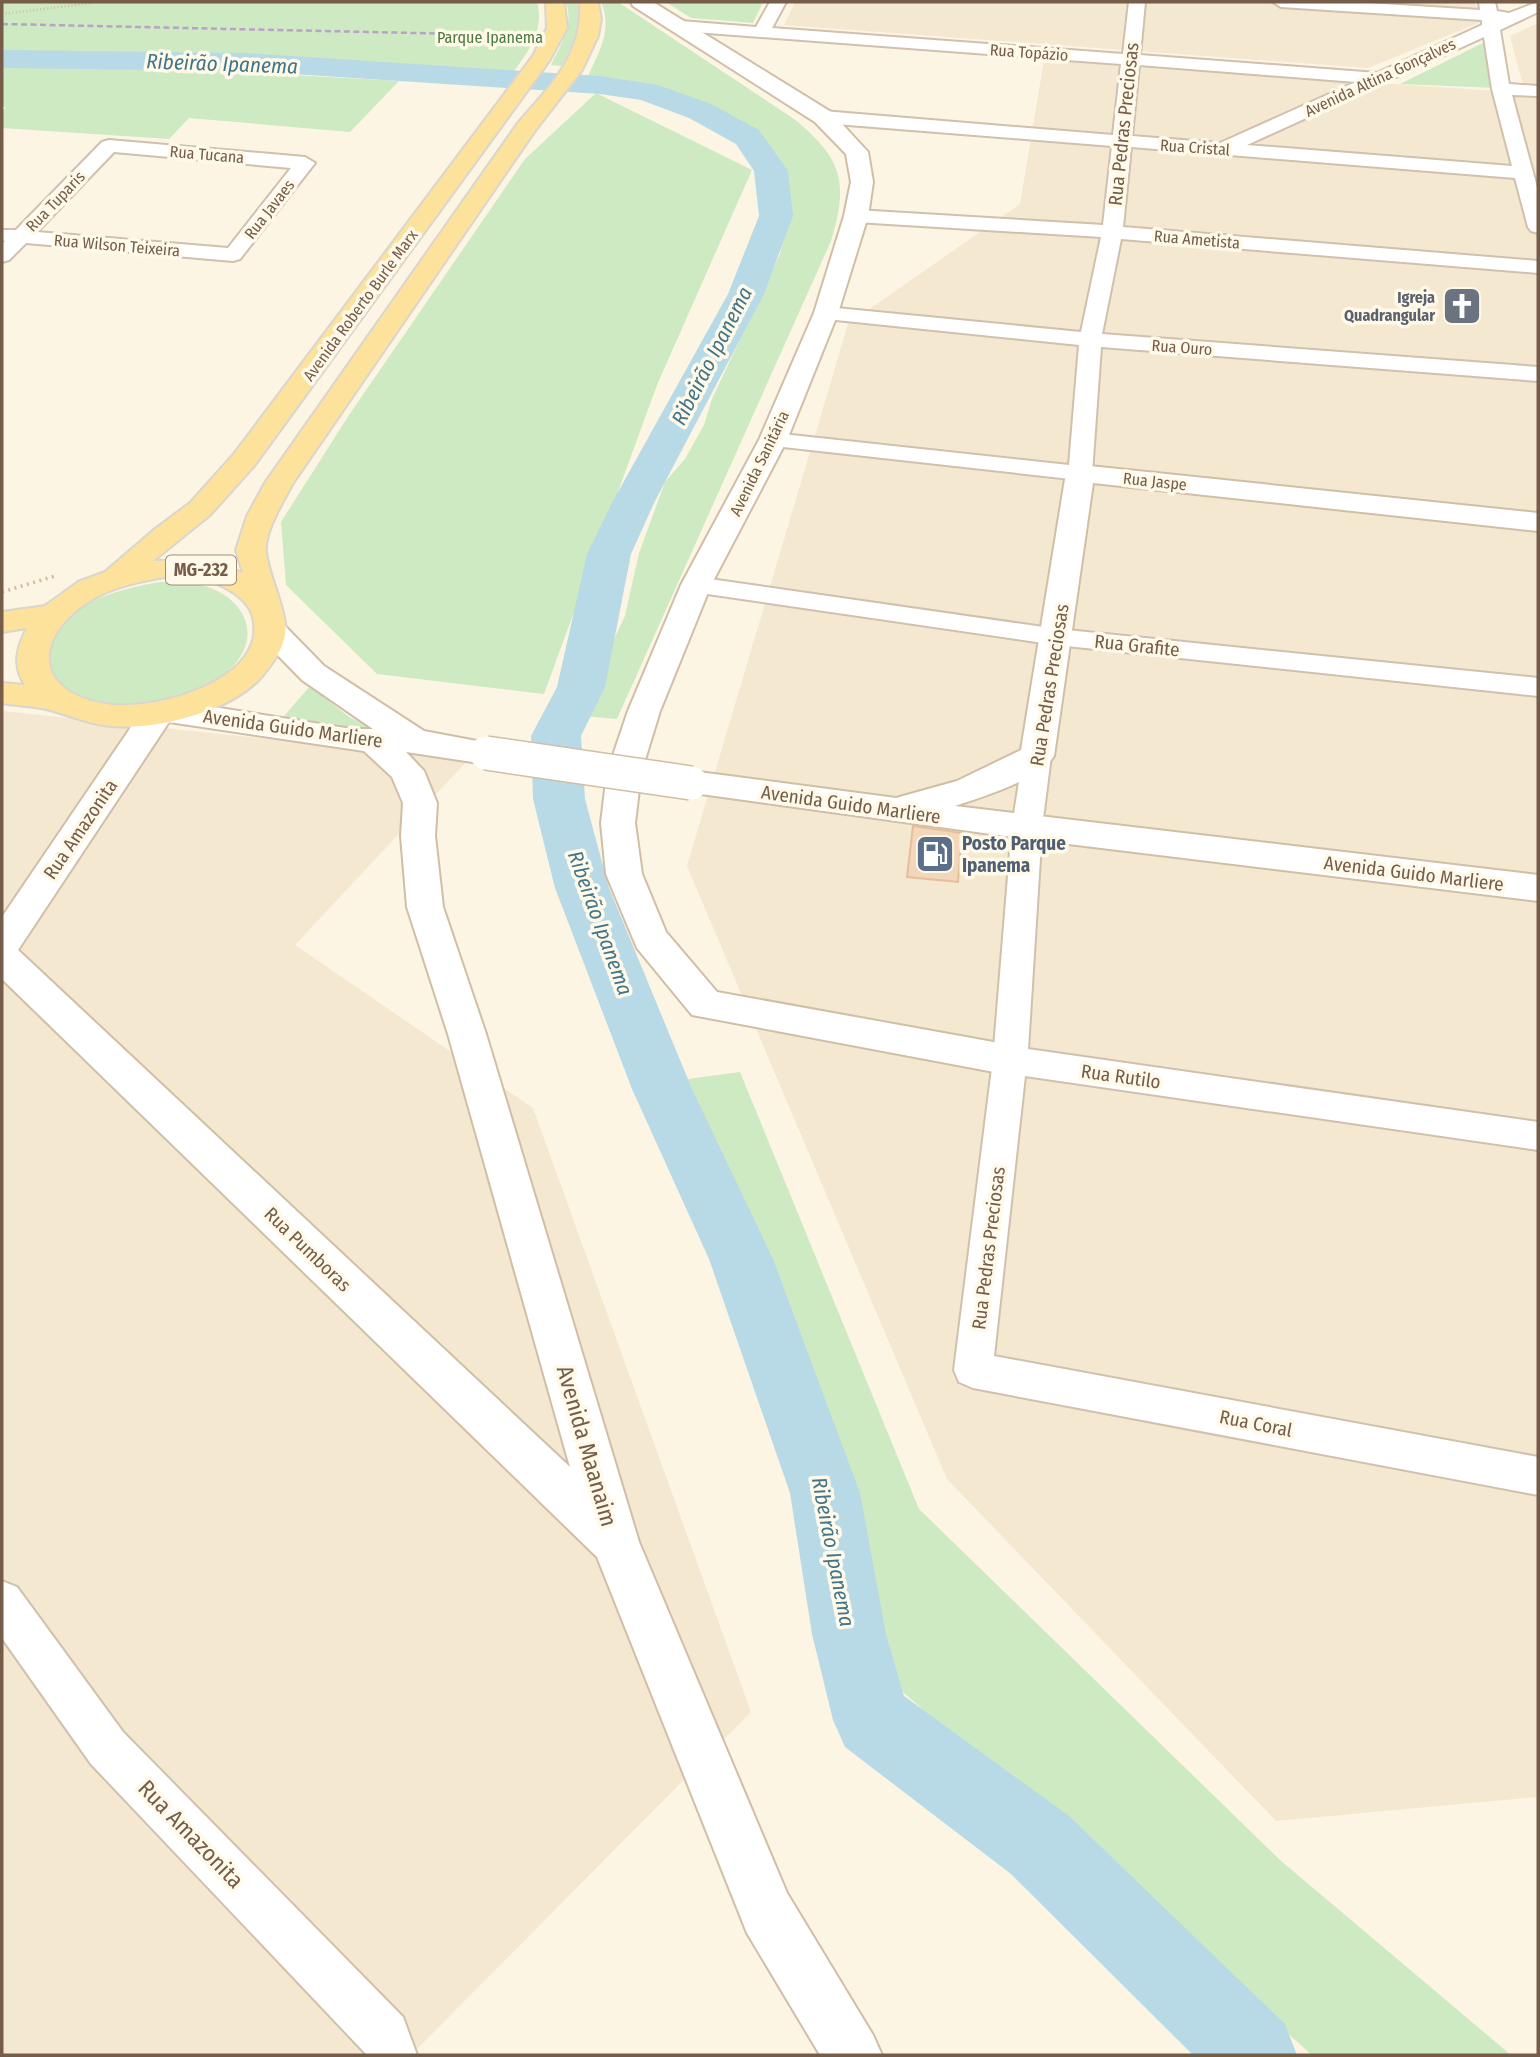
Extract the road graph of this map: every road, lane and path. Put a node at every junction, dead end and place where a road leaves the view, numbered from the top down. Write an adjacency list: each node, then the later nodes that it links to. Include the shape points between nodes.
1 (101, 2): 9 (path)
2 (555, 2): 37 (main road, Avenida Roberto Burle Marx / MG-232, via 557,28 542,57 244,460 200,509)
3 (589, 2): 41 (main road, Avenida Roberto Burle Marx / MG-232, via 591,27 578,59 279,483 261,516 251,550)
4 (640, 2): 11 (main road, Avenida Sanitária)
5 (778, 2): 12 (street)
6 (1137, 2): 13 (street, Rua Pedras Preciosas)
7 (1281, 2): 10 (street)
8 (1538, 6): 10 (street, Avenida Altina Gonçalves, via 1511,18)
9 (2, 14)
10 (1490, 14): 14 (street, Avenida Altina Gonçalves); 15 (street)
11 (681, 26): 12 (street, Rua Topázio); 17 (main road, Avenida Sanitária)
12 (762, 31): 13 (street, Rua Topázio)
13 (1128, 60): 14 (street, Rua Topázio); 18 (street, Rua Pedras Preciosas)
14 (1377, 78): 20 (street, Avenida Altina Gonçalves)
15 (1501, 89): 16 (street); 22 (street)
16 (1538, 91)
17 (823, 117): 18 (street, Rua Cristal); 23 (main road, Avenida Sanitária, via 858,152 862,182)
18 (1123, 141): 20 (street, Rua Cristal); 25 (street, Rua Pedras Preciosas)
19 (108, 146): 21 (street, Rua Tucana); 26 (street, Rua Tuparis)
20 (1223, 149): 22 (street, Rua Cristal)
21 (305, 163): 27 (street, Rua Javaes)
22 (1525, 173): 24 (street)
23 (856, 216): 25 (street, Rua Ametista); 30 (main road, Avenida Sanitária)
24 (1538, 227)
25 (1112, 232): 29 (street, Rua Ametista); 31 (street, Rua Pedras Preciosas)
26 (11, 236): 27 (street, Rua Wilson Teixeira); 28 (street, Rua Tuparis)
27 (233, 255)
28 (2, 256)
29 (1538, 267)
30 (826, 313): 31 (street, Rua Ouro); 33 (main road, Avenida Sanitária)
31 (1090, 340): 32 (street, Rua Ouro); 34 (street, Rua Pedras Preciosas)
32 (1538, 374)
33 (773, 440): 34 (street, Rua Jaspe); 38 (main road, Avenida Sanitária)
34 (1080, 473): 35 (main road, Rua Jaspe); 43 (main road, Rua Pedras Preciosas)
35 (1538, 522)
36 (66, 571): 39 (path)
37 (117, 577): 40 (main road, MG-232, via 81,593); 41 (main road, MG-232, via 164,568 210,571 246,584)
38 (696, 585): 43 (street, Rua Grafite); 58 (main road, Avenida Sanitária, via 644,711 624,773 618,823 624,874 650,939)
39 (2, 592)
40 (52, 614): 42 (main road, MG-232); 46 (main road, MG-232, via 36,637 30,660 37,682)
41 (270, 619): 47 (main road, via 265,650 229,686 201,701); 49 (main road, Avenida Guido Marliere, via 313,673)
42 (2, 622)
43 (1057, 637): 44 (street, Rua Grafite); 51 (main road, Rua Pedras Preciosas)
44 (1538, 687)
45 (2, 693): 46 (main road)
46 (56, 700): 47 (main road, via 101,715)
47 (164, 712): 48 (main road, Avenida Guido Marliere); 56 (main road, Rua Amazonita)
48 (373, 741): 49 (main road, Avenida Guido Marliere); 52 (main road, Avenida Maanaim, via 407,771)
49 (416, 741): 50 (main road, Avenida Guido Marliere)
50 (474, 751): 52 (main road, via 445,765); 53 (main road, Avenida Guido Marliere, bridge)
51 (1037, 756): 53 (main road, via 972,789); 54 (street, Rua Pedras Preciosas)
52 (420, 803): 63 (main road, Avenida Maanaim, via 418,836 425,907 467,1034)
53 (896, 810): 54 (main road, Avenida Guido Marliere)
54 (1027, 827): 55 (main road, Avenida Guido Marliere); 59 (street, Rua Pedras Preciosas)
55 (1538, 888)
56 (2, 945)
57 (2, 957): 63 (main road, Rua Pumboras)
58 (705, 1005): 59 (main road, Rua Rutilo)
59 (1010, 1060): 60 (street, Rua Rutilo); 61 (street, Rua Pedras Preciosas)
60 (1538, 1136)
61 (973, 1370): 62 (street, Rua Coral)
62 (1538, 1476)
63 (615, 1542): 66 (main road, Avenida Maanaim, via 767,1913)
64 (2, 1602): 65 (street, Rua Amazonita, via 107,1748 385,2035)
65 (392, 2055)
66 (853, 2055)

